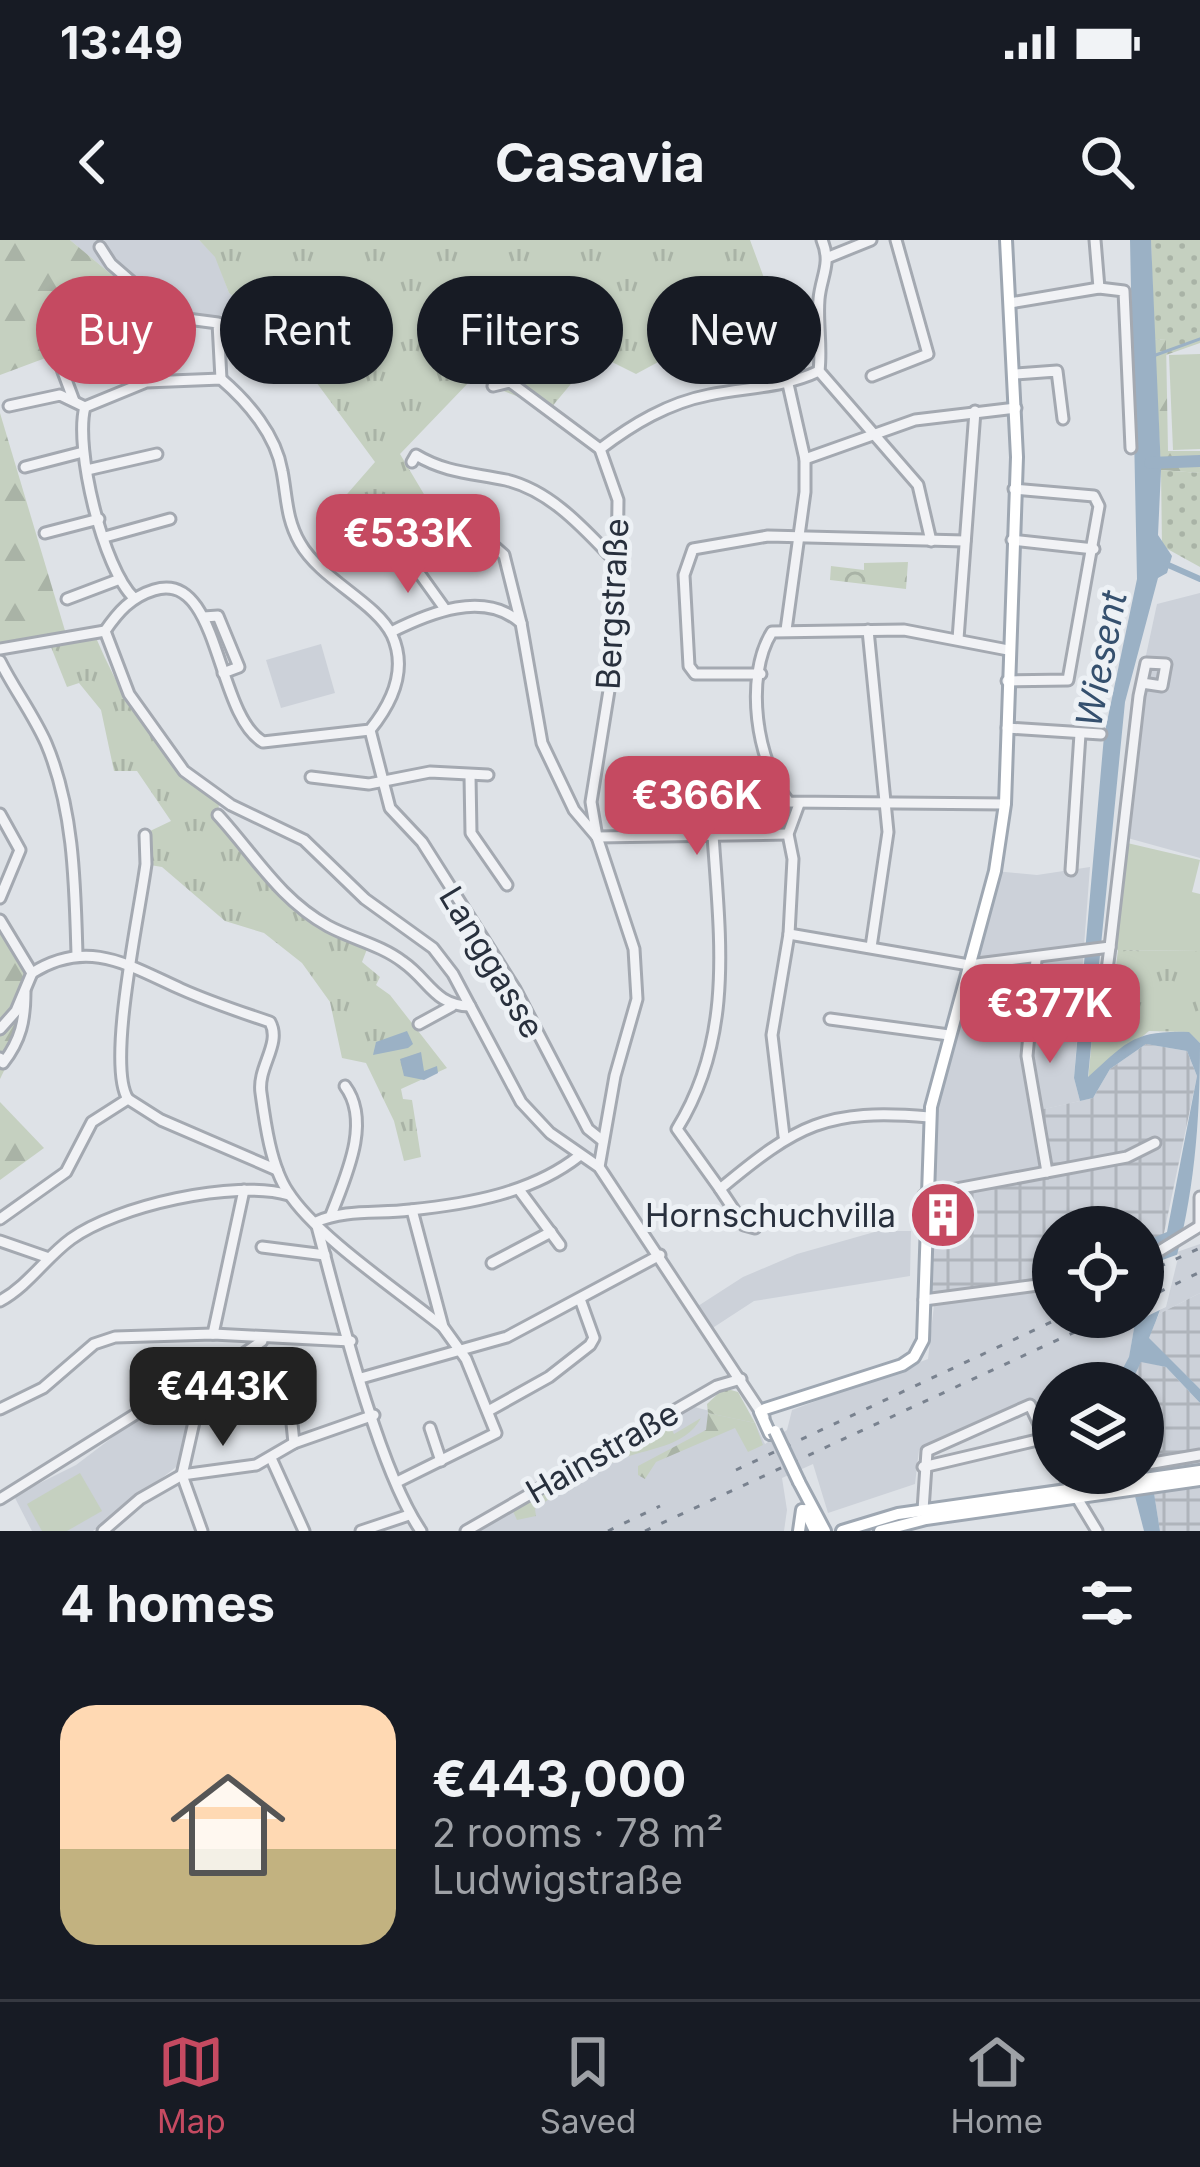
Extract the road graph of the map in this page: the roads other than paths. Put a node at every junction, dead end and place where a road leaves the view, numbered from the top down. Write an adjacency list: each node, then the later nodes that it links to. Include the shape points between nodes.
1 (822, 240): 7 (street)
2 (871, 240): 7 (street)
3 (896, 240): 15 (street, via 928,355)
4 (1006, 240): 10 (main road)
5 (1095, 240): 8 (street)
6 (100, 247): 16 (street, via 172,316 218,323)
7 (829, 257): 9 (street)
8 (1099, 288): 10 (street); 27 (street, via 1124,291)
9 (821, 291)
10 (1016, 302): 14 (main road)
11 (821, 313): 12 (street)
12 (821, 356)
13 (821, 373): 26 (street)
14 (1015, 374): 23 (main road); 25 (street, via 1057,371)
15 (872, 376)
16 (220, 379): 21 (street, via 146,382)
17 (70, 384): 21 (street)
18 (224, 384): 57 (street, via 272,442 299,542)
19 (788, 384): 28 (street, via 681,403 633,423); 31 (street)
20 (494, 386): 28 (street, via 510,382)
21 (79, 404): 22 (street, via 60,395); 29 (street)
22 (9, 406)
23 (1016, 408): 24 (street); 35 (main road)
24 (975, 411): 26 (street); 44 (street)
25 (1063, 419)
26 (873, 432): 31 (street); 43 (street, via 917,485)
27 (1131, 448)
28 (600, 449): 47 (street, Bergstraße, via 619,500)
29 (83, 452): 33 (street); 34 (street)
30 (157, 454): 34 (street)
31 (805, 459): 41 (street)
32 (412, 462): 47 (street, via 416,455 440,469 541,495)
33 (25, 467)
34 (87, 470): 36 (street)
35 (1014, 489): 42 (main road); 45 (street, via 1094,496)
36 (99, 519): 38 (street); 40 (street)
37 (170, 519): 40 (street)
38 (45, 533)
39 (480, 533): 51 (street, via 504,555)
40 (105, 537): 48 (street)
41 (802, 538): 43 (street); 54 (street); 63 (street, via 702,543 688,558 688,666 695,674)
42 (1012, 540): 45 (street); 60 (main road)
43 (931, 541): 44 (street)
44 (965, 541): 58 (street)
45 (1094, 549): 64 (street, via 1068,680)
46 (407, 556): 52 (street)
47 (617, 563): 82 (street, Bergstraße, via 616,647 591,775)
48 (120, 579): 49 (street); 50 (street)
49 (134, 598): 53 (street, via 171,586); 56 (street)
50 (67, 599)
51 (510, 607): 52 (street); 82 (street, via 521,623 536,728 574,810)
52 (446, 609): 57 (street)
53 (204, 617): 62 (street); 62 (street, via 218,616 239,667)
54 (786, 630): 55 (street); 63 (street, via 765,643)
55 (868, 630): 58 (street); 75 (street)
56 (105, 631): 59 (street); 98 (street, via 129,694 184,771 316,849 365,899 433,948)
57 (391, 632): 67 (street, via 398,677)
58 (958, 639): 60 (street)
59 (0, 650)
60 (1008, 650): 64 (main road)
61 (0, 661): 90 (street, via 57,777 72,848)
62 (223, 674): 67 (street, via 240,718 263,742)
63 (761, 674): 74 (street, via 763,750)
64 (1007, 681): 66 (main road)
65 (1142, 683): 89 (street)
66 (1007, 728): 68 (street); 76 (main road)
67 (370, 730): 73 (street, Langgasse)
68 (1080, 734): 69 (street); 83 (street)
69 (1101, 734)
70 (488, 775): 71 (street)
71 (470, 776): 73 (street, via 430,772); 84 (street, via 472,833)
72 (311, 777): 73 (street)
73 (382, 784): 108 (street, Langgasse)
74 (794, 803): 75 (street); 79 (street)
75 (887, 803): 76 (street); 88 (street)
76 (1005, 804): 93 (main road)
77 (0, 814): 85 (street, via 20,850)
78 (218, 815): 97 (street, via 272,885 326,925 405,962)
79 (788, 834): 81 (street); 87 (street)
80 (145, 835): 92 (street)
81 (713, 836): 82 (street); 114 (street, via 722,980 712,1055 677,1129)
82 (597, 837): 108 (street, Bergstraße, via 638,981)
83 (1070, 870)
84 (507, 885)
85 (0, 898)
86 (0, 920): 95 (street)
87 (789, 934): 88 (street); 107 (street, via 772,1035)
88 (871, 947): 93 (street)
89 (1107, 947): 91 (street); 94 (street)
90 (76, 955): 92 (street); 95 (street)
91 (1036, 960): 93 (street); 113 (street, via 1027,1056)
92 (133, 965): 105 (street, via 119,1048); 112 (street, via 274,1026 260,1083)
93 (969, 965): 102 (main road)
94 (1108, 970)
95 (32, 973): 96 (street)
96 (25, 992): 101 (street); 103 (street, via 16,1046)
97 (452, 1006): 98 (street); 100 (street)
98 (470, 1006): 110 (street, via 521,1102)
99 (830, 1019): 102 (street)
100 (418, 1024)
101 (0, 1028)
102 (949, 1035): 106 (main road)
103 (0, 1058)
104 (344, 1086): 121 (street, via 355,1105 355,1141)
105 (128, 1099): 112 (street); 122 (street, via 92,1122 66,1172)
106 (929, 1117): 107 (street, via 849,1114); 118 (main road)
107 (784, 1136): 114 (street)
108 (602, 1141): 111 (street, Bergstraße)
109 (1155, 1143): 113 (street, via 1127,1157)
110 (578, 1156): 111 (street); 116 (street)
111 (598, 1167): 131 (street)
112 (277, 1170): 117 (street)
113 (1047, 1172): 118 (street)
114 (720, 1189): 125 (street, via 744,1225)
115 (244, 1190): 117 (street); 133 (street, via 146,1208 75,1236); 140 (street)
116 (520, 1191): 120 (street); 126 (street)
117 (289, 1195): 123 (street)
118 (924, 1195): 137 (main road)
119 (1200, 1197): 124 (street)
120 (412, 1210): 121 (street); 139 (street)
121 (331, 1215): 123 (street)
122 (0, 1219)
123 (316, 1222): 132 (street); 139 (street)
124 (1200, 1225): 130 (street)
125 (755, 1228)
126 (551, 1232): 128 (street); 134 (street)
127 (0, 1241): 133 (street)
128 (560, 1245)
129 (262, 1246): 132 (street)
130 (1164, 1250)
131 (660, 1255): 136 (street); 145 (street)
132 (325, 1256): 142 (street)
133 (49, 1258): 138 (street)
134 (492, 1263)
135 (1032, 1286): 137 (street)
136 (580, 1299): 143 (street); 150 (street, via 590,1346)
137 (924, 1300): 148 (main road, via 923,1340 910,1360)
138 (0, 1301)
139 (443, 1327): 143 (street)
140 (213, 1334): 141 (street); 149 (street, via 103,1340 43,1388)
141 (262, 1341): 142 (street); 146 (street)
142 (351, 1342): 144 (street)
143 (461, 1352): 144 (street); 150 (street)
144 (361, 1378): 153 (street)
145 (741, 1379): 152 (street); 178 (street, Hainstraße)
146 (203, 1382): 163 (street); 168 (street, via 146,1407)
147 (288, 1385): 157 (street)
148 (787, 1402): 152 (main road); 155 (main road)
149 (0, 1409)
150 (490, 1409): 160 (street, via 496,1432)
151 (1032, 1410): 162 (street, via 927,1451)
152 (760, 1412): 155 (main road)
153 (374, 1415): 157 (street); 165 (street)
154 (430, 1427): 160 (street)
155 (772, 1432): 171 (main road, bridge)
156 (1032, 1441): 162 (street)
157 (294, 1444): 159 (street)
158 (1200, 1455): 161 (street)
159 (271, 1457): 163 (street); 175 (street)
160 (441, 1461): 165 (street)
161 (1164, 1461)
162 (923, 1467): 170 (street)
163 (182, 1475): 173 (street); 174 (street)
164 (1200, 1476): 166 (main road)
165 (399, 1480): 169 (street)
166 (1164, 1481)
167 (1075, 1494): 170 (main road); 181 (street)
168 (0, 1499)
169 (409, 1515): 176 (street); 177 (street)
170 (925, 1520): 172 (main road); 180 (main road)
171 (816, 1521): 172 (main road); 179 (main road)
172 (847, 1529)
173 (103, 1531)
174 (202, 1531)
175 (304, 1531)
176 (361, 1531)
177 (422, 1531)
178 (466, 1531)
179 (799, 1531)
180 (880, 1531)
181 (1097, 1531)

